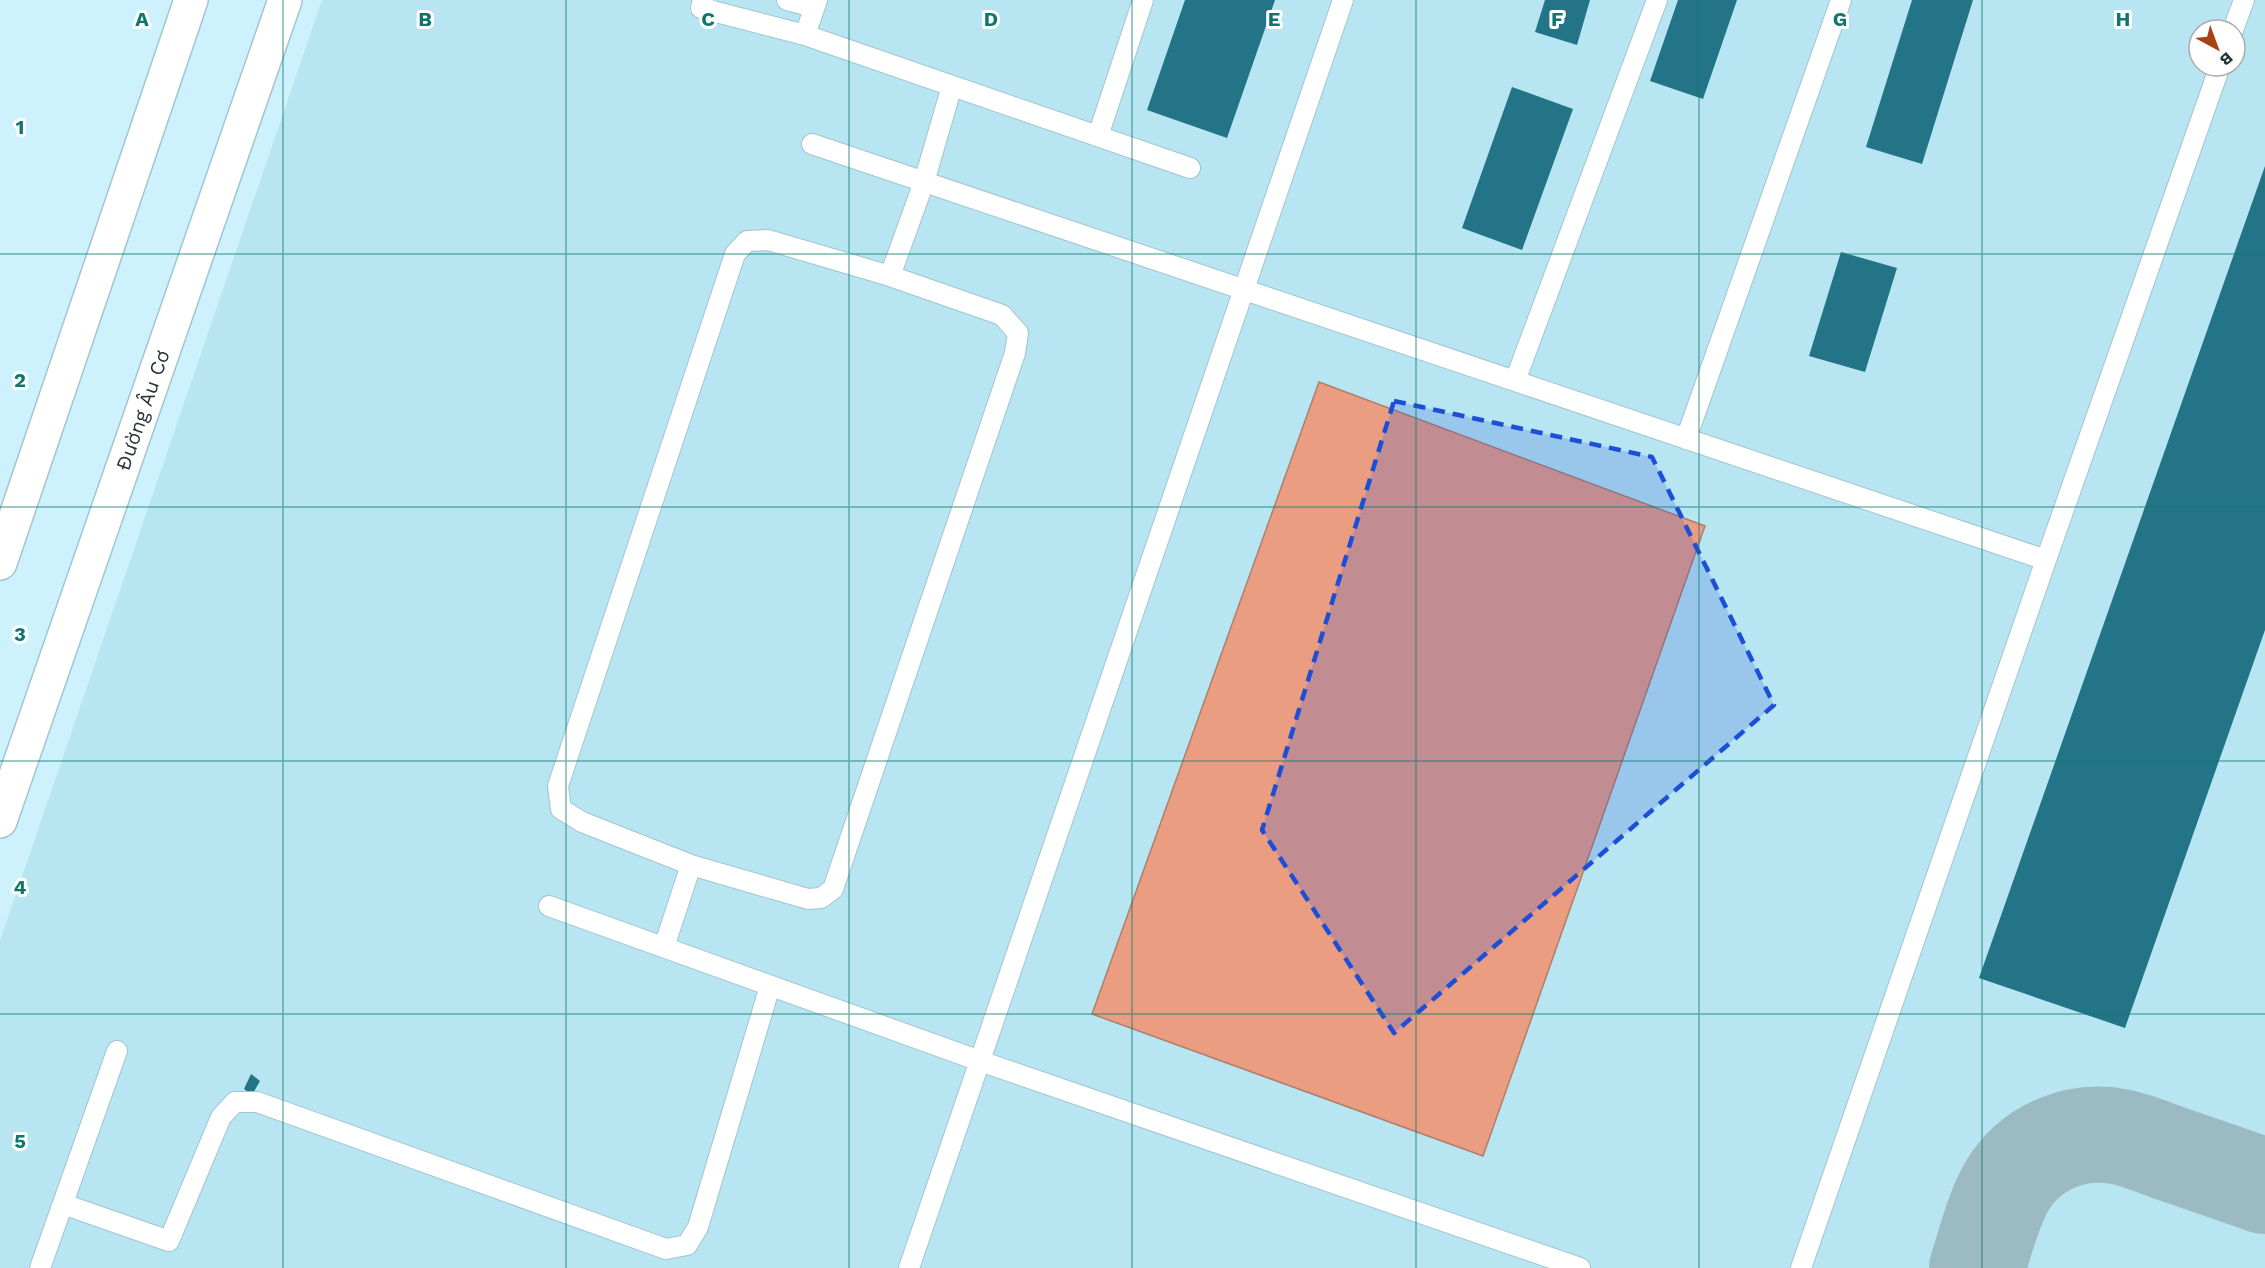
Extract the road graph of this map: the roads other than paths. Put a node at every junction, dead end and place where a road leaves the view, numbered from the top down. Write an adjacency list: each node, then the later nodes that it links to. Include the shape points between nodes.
1 (190, 0): 24 (street)
2 (285, 0): 25 (street, Đường Âu Cơ)
3 (703, 0): 12 (lane, via 701,8)
4 (787, 0): 10 (lane)
5 (1143, 0): 15 (lane)
6 (1343, 0): 20 (lane)
7 (1657, 0): 21 (lane)
8 (1841, 0): 22 (lane)
9 (2244, 0): 11 (lane)
10 (815, 4): 12 (lane)
11 (2237, 18)
12 (805, 35): 14 (lane)
13 (2216, 78): 23 (lane)
14 (952, 86): 15 (lane); 18 (lane)
15 (1098, 136): 17 (lane)
16 (812, 144): 18 (lane)
17 (1190, 168)
18 (924, 182): 19 (lane); 20 (lane)
19 (890, 276): 26 (lane, via 1002,315 1018,333 1016,353 833,889 821,898 808,898); 26 (lane, via 768,240 747,241 735,254 558,786 561,809 582,822)
20 (1244, 290): 21 (lane); 31 (lane)
21 (1515, 381): 22 (lane)
22 (1686, 439): 23 (lane)
23 (2046, 560): 36 (lane)
24 (0, 563)
25 (0, 821)
26 (691, 865): 28 (lane)
27 (549, 906): 28 (lane)
28 (664, 947): 29 (lane)
29 (770, 986): 31 (lane); 32 (lane, via 698,1227 687,1245 666,1249 257,1102 235,1102 221,1118 169,1241)
30 (117, 1051): 32 (lane)
31 (980, 1061): 34 (lane); 35 (lane)
32 (63, 1204): 33 (lane)
33 (40, 1268)
34 (909, 1268)
35 (1580, 1268)
36 (1802, 1268)

